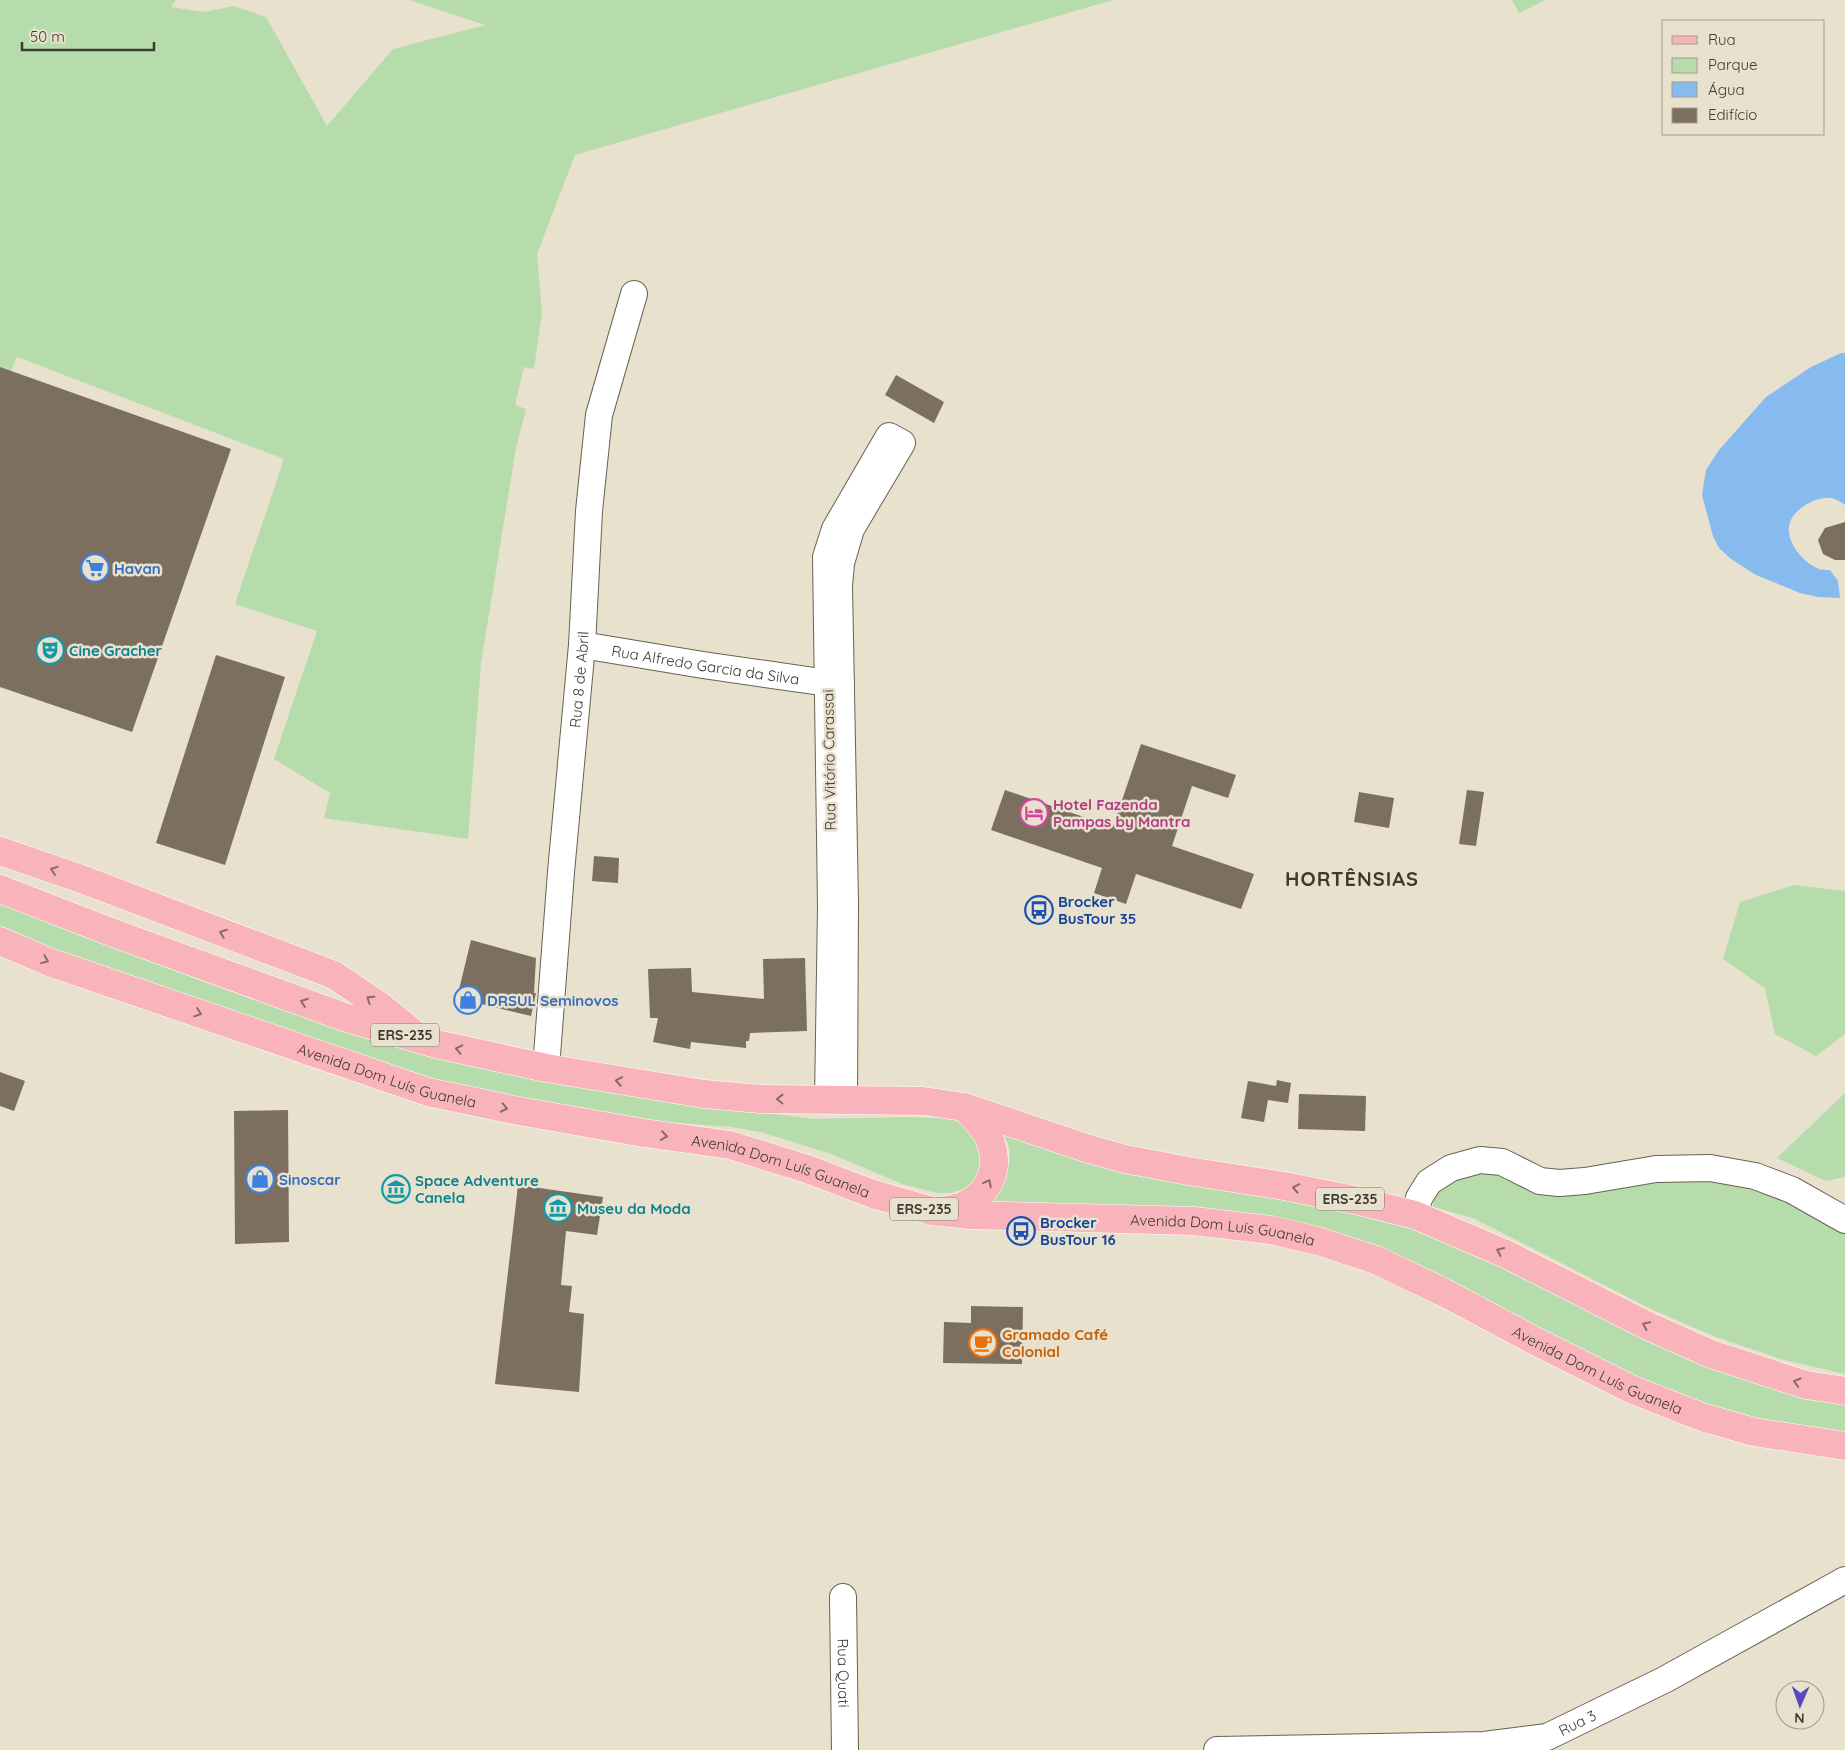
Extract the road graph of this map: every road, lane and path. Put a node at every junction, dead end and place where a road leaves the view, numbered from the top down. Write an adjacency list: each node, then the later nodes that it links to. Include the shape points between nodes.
1 (634, 294): 3 (street, Rua 8 de Abril, via 599,415 589,511)
2 (895, 439): 4 (street, Rua Vitório Carassai, via 845,546 839,586)
3 (582, 645): 4 (street, Rua Alfredo Garcia da Silva); 11 (street, Rua 8 de Abril, via 560,872)
4 (835, 683): 12 (street, Rua Vitório Carassai, via 845,903)
5 (0, 851): 6 (main road, one-way to 5)
6 (84, 880): 8 (main road); 10 (main road, one-way to 6, via 334,975)
7 (0, 889): 8 (main road, ERS-235)
8 (116, 934): 10 (main road, ERS-235, one-way to 8, via 344,1017)
9 (0, 941): 14 (main road, Avenida Dom Luís Guanela / ERS-235, one-way to 14, via 49,962 428,1092 518,1111 730,1145)
10 (422, 1040): 11 (main road, ERS-235, one-way to 10)
11 (546, 1068): 12 (main road, ERS-235, one-way to 11, via 704,1094)
12 (836, 1100): 13 (main road, ERS-235, via 923,1101)
13 (964, 1107): 14 (main road, one-way to 13, via 968,1205 982,1194 992,1176 994,1155 990,1139); 15 (main road, ERS-235, one-way to 13, via 1322,1193 1125,1159)
14 (932, 1211): 18 (main road, Avenida Dom Luís Guanela / ERS-235, via 970,1215 1194,1221 1271,1230 1318,1241 1376,1260 1633,1390 1702,1417 1754,1432)
15 (1414, 1215): 16 (street, via 1429,1182 1451,1168 1480,1160 1502,1162 1540,1181 1559,1183 1656,1169 1710,1168 1755,1176 1792,1190); 17 (main road, ERS-235, one-way to 15, via 1806,1384 1711,1354 1508,1255)
16 (1845, 1220)
17 (1845, 1391)
18 (1845, 1446)
19 (1845, 1580): 22 (street, Rua 3, via 1664,1680 1547,1737 1484,1745)
20 (843, 1597): 21 (street, Rua Quati)
21 (846, 1750)
22 (1217, 1750)

